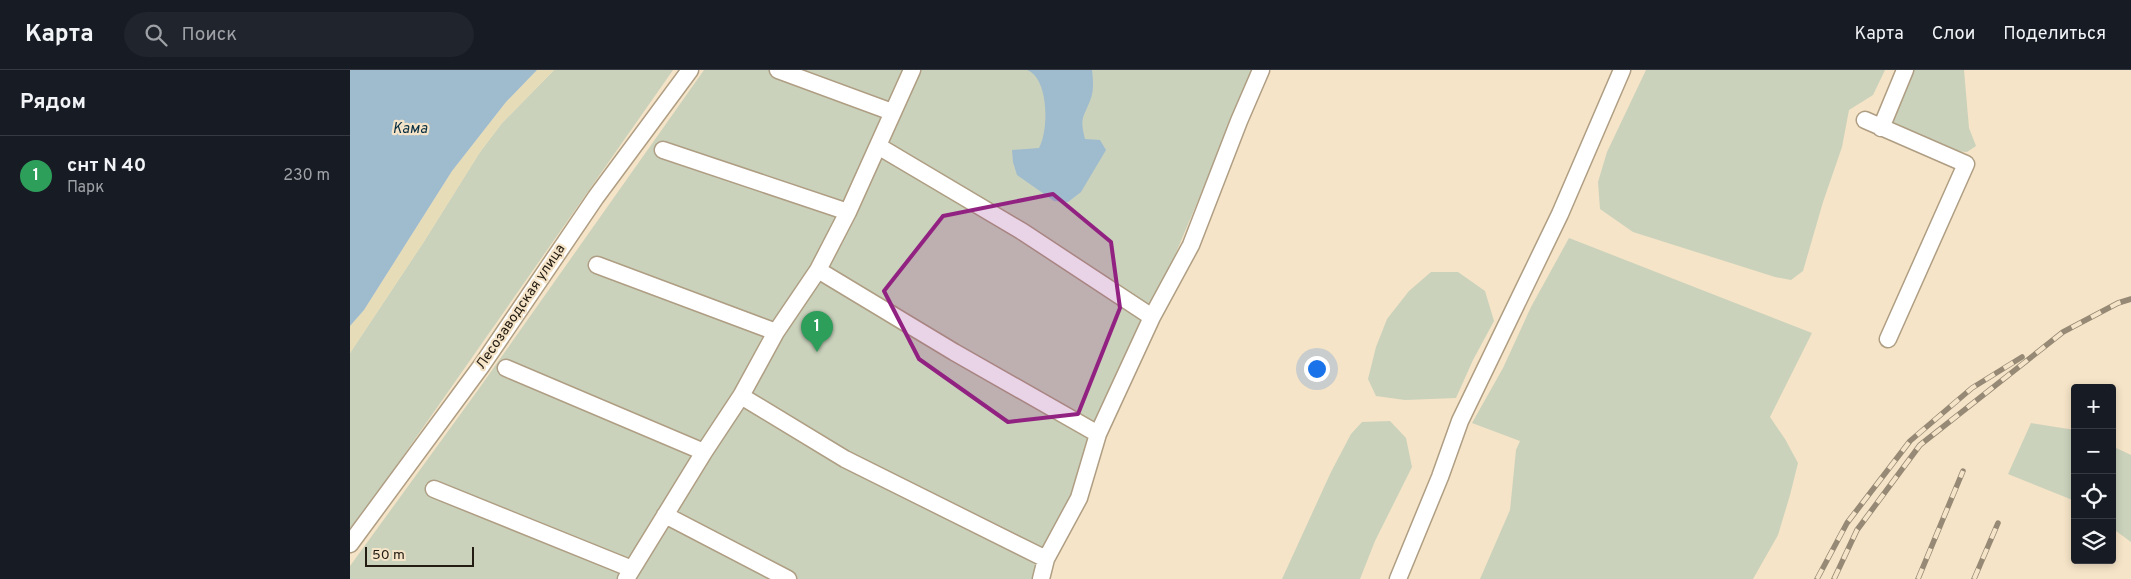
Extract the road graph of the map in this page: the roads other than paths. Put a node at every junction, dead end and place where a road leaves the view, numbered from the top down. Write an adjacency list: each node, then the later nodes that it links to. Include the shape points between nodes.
1 (690, 70): 24 (street, Лесозаводская улица, via 596,197 482,365)
2 (778, 70): 7 (street)
3 (912, 70): 7 (street)
4 (1261, 70): 15 (street, via 1191,245)
5 (1622, 70): 29 (street, via 1560,214 1460,421)
6 (1905, 70): 9 (street)
7 (892, 112): 10 (street)
8 (1865, 120): 9 (street)
9 (1881, 128): 17 (street, via 1966,164)
10 (878, 146): 12 (street); 15 (street, via 1023,232)
11 (663, 150): 12 (street)
12 (848, 212): 14 (street)
13 (597, 265): 16 (street)
14 (818, 270): 16 (street); 20 (street)
15 (1152, 317): 20 (street)
16 (776, 332): 19 (street)
17 (1888, 339)
18 (506, 368): 21 (street)
19 (741, 396): 21 (street); 25 (street, via 845,459)
20 (1098, 434): 25 (street, via 1079,498)
21 (704, 452): 23 (street)
22 (434, 489): 26 (street)
23 (665, 515): 26 (street); 27 (street)
24 (350, 544)
25 (1046, 559): 28 (street)
26 (629, 574)
27 (788, 579)
28 (1041, 579)
29 (1398, 579)

